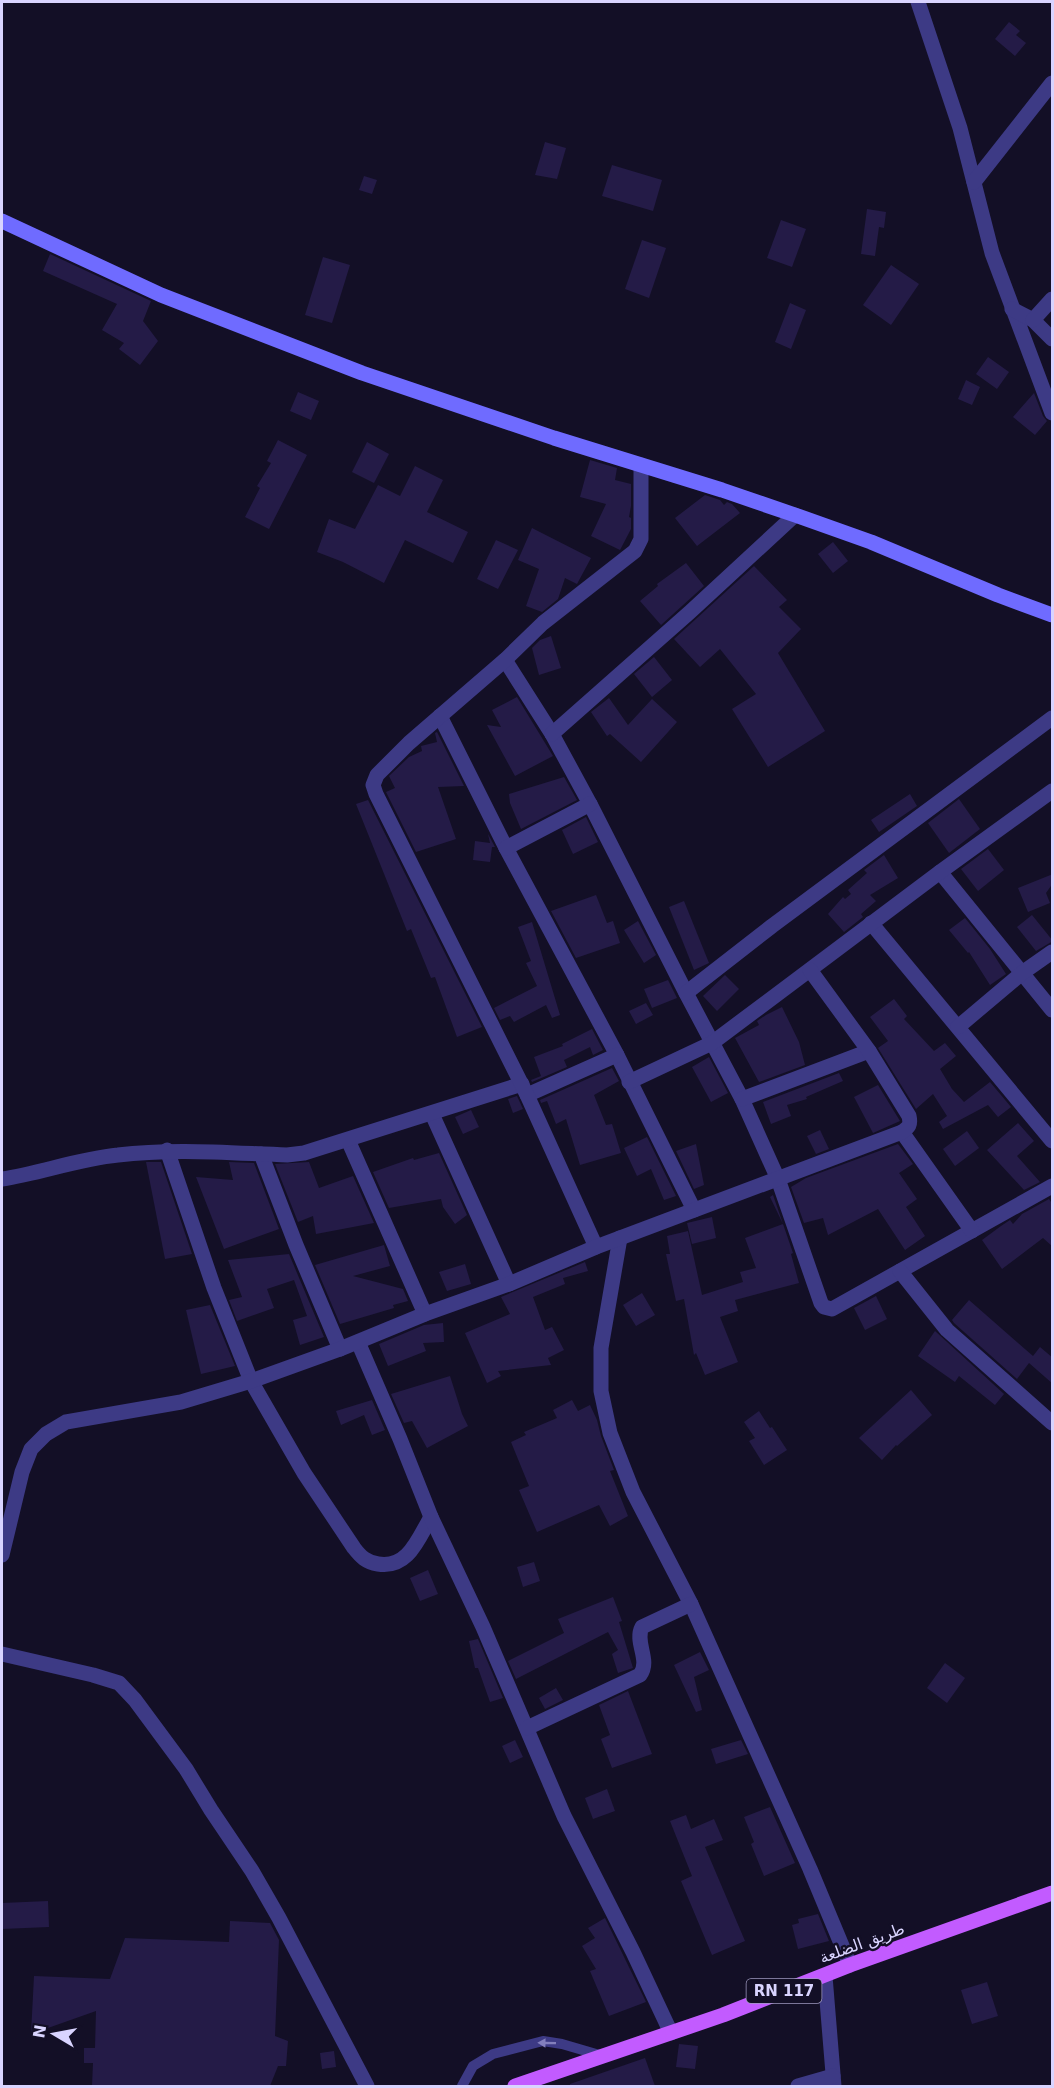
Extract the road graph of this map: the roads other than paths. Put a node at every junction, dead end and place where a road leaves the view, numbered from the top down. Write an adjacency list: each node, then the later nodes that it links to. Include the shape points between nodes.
1 (918, 2): 3 (street)
2 (1053, 83): 3 (street)
3 (974, 182): 6 (street, via 992,253)
4 (2, 221): 10 (street, via 161,295 362,373)
5 (1053, 299): 7 (street)
6 (1012, 309): 7 (street); 9 (street)
7 (1033, 320): 8 (street)
8 (1053, 339)
9 (1053, 413)
10 (641, 465): 11 (street); 13 (street, via 641,538 635,551 543,623)
11 (795, 515): 12 (street); 16 (street)
12 (1053, 615)
13 (505, 660): 14 (street); 16 (street)
14 (440, 716): 19 (street); 32 (street, via 377,775 373,785)
15 (1053, 718): 25 (street)
16 (552, 734): 18 (street)
17 (1053, 791): 20 (street)
18 (590, 804): 19 (street); 25 (street)
19 (506, 848): 30 (street)
20 (940, 872): 21 (street); 24 (street)
21 (871, 923): 23 (street); 27 (street)
22 (1053, 952): 24 (street)
23 (810, 970): 28 (street); 29 (street)
24 (1022, 973): 26 (street); 27 (street)
25 (686, 993): 28 (street)
26 (1053, 1010)
27 (958, 1027): 37 (street)
28 (712, 1042): 31 (street); 33 (street)
29 (869, 1051): 33 (street); 35 (street, via 909,1116 909,1127)
30 (616, 1055): 31 (street); 32 (street)
31 (628, 1082): 43 (street)
32 (525, 1090): 34 (street); 46 (street)
33 (742, 1099): 41 (street)
34 (432, 1114): 36 (street); 48 (street)
35 (902, 1132): 41 (street); 44 (street)
36 (348, 1140): 39 (street, via 304,1153); 49 (street)
37 (1053, 1141)
38 (167, 1150): 39 (street); 40 (street, via 76,1162); 52 (street)
39 (261, 1154): 51 (street)
40 (2, 1179)
41 (778, 1179): 43 (street); 47 (street, via 825,1307 832,1308)
42 (1053, 1186): 44 (street)
43 (694, 1210): 45 (street)
44 (972, 1231): 47 (street)
45 (620, 1238): 46 (street); 56 (street, via 601,1348 601,1390 610,1433 633,1492)
46 (596, 1247): 48 (street)
47 (900, 1271): 53 (street, via 947,1330)
48 (509, 1284): 49 (street)
49 (425, 1314): 50 (street)
50 (358, 1342): 51 (street); 54 (street)
51 (340, 1349): 52 (street)
52 (251, 1381): 54 (street, via 304,1473 362,1558 383,1564 403,1560); 55 (street, via 181,1402 66,1422 46,1434 31,1449 22,1472)
53 (1053, 1423)
54 (431, 1517): 58 (street)
55 (2, 1555)
56 (691, 1604): 58 (street, via 642,1627 639,1634 645,1664 640,1675); 60 (street)
57 (2, 1654): 65 (street, via 120,1683 135,1700 186,1768 252,1871)
58 (527, 1728): 62 (street, via 564,1816)
59 (1053, 1893): 60 (main road, طريق الضلعة / RN 117)
60 (850, 1965): 61 (main road, طريق الضلعة / RN 117)
61 (825, 1976): 62 (main road, طريق الضلعة / RN 117); 64 (street)
62 (671, 2033): 63 (main road, طريق الضلعة / RN 117)
63 (603, 2056): 66 (lane, one-way to 66, via 543,2041 493,2054 473,2066); 67 (main road, طريق الضلعة / RN 117)
64 (834, 2081): 68 (street)
65 (367, 2086)
66 (462, 2086)
67 (515, 2086)
68 (798, 2086)

